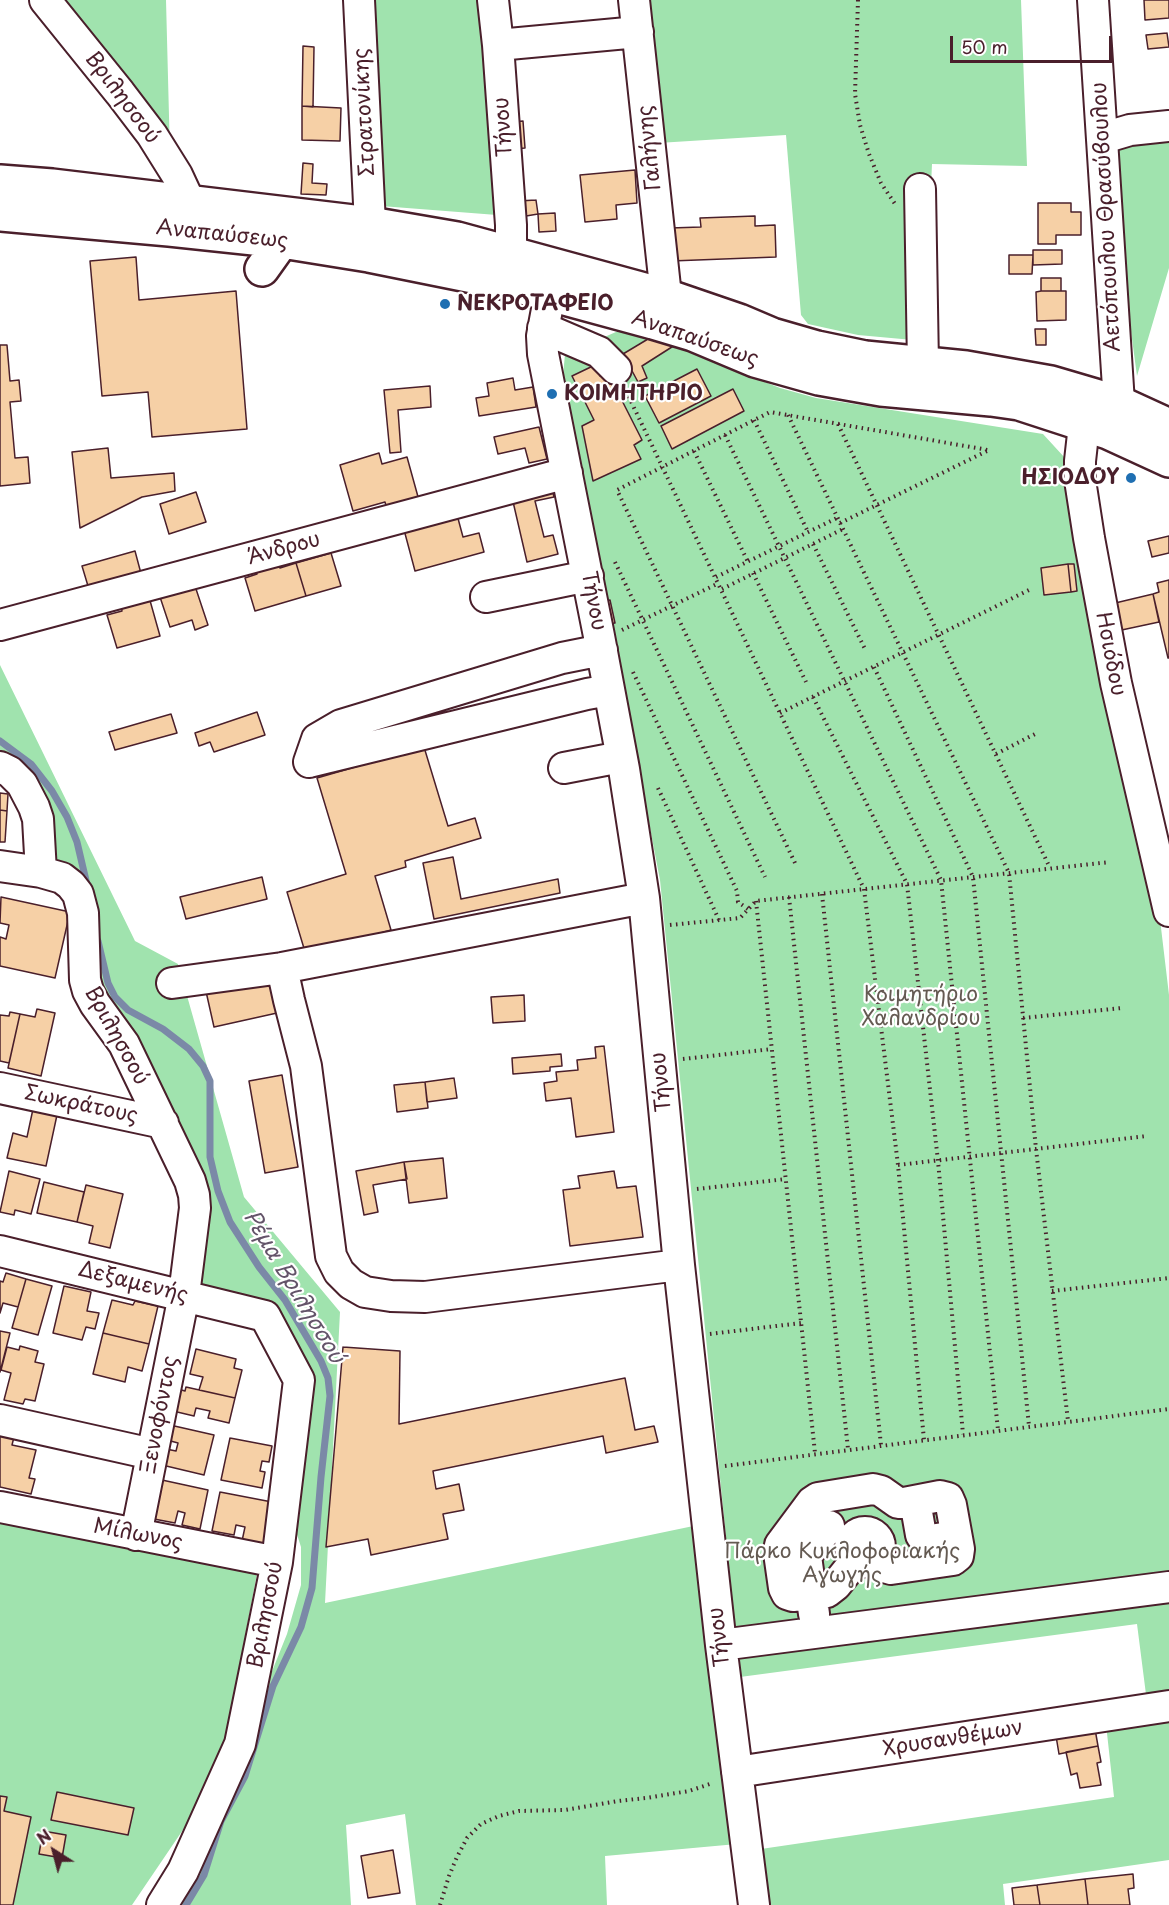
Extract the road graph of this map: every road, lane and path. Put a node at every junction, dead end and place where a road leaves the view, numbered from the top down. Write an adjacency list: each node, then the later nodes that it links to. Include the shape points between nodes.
1 (45, 0): 13 (street, Βριλησσού, via 152,135)
2 (359, 0): 15 (street, Στρατονίκης)
3 (493, 0): 8 (street, Τήνου)
4 (634, 0): 7 (street, Γαλήνης)
5 (858, 0): 16 (path, via 855,94 860,125 881,183)
6 (1093, 0): 10 (street, Αετόπουλου Θρασύβουλου)
7 (638, 32): 8 (street); 21 (street, Γαλήνης)
8 (498, 45): 18 (street, Τήνου)
9 (1169, 126): 10 (street)
10 (1103, 138): 25 (street, Αετόπουλου Θρασύβουλου)
11 (0, 182): 13 (main road, Αναπαύσεως)
12 (920, 189): 16 (street)
13 (190, 202): 15 (main road, Αναπαύσεως)
14 (0, 214): 17 (main road, Αναπαύσεως, via 172,238)
15 (370, 224): 18 (main road, Αναπαύσεως)
16 (921, 237): 23 (street)
17 (282, 241): 19 (main road); 20 (main road, Αναπαύσεως)
18 (511, 253): 20 (main road, Αναπαύσεως)
19 (262, 269)
20 (553, 279): 21 (main road, Αναπαύσεως); 22 (street, Τήνου); 25 (main road, Αναπαύσεως, via 797,373 850,385)
21 (666, 296): 23 (main road, Αναπαύσεως, via 800,344)
22 (543, 328): 24 (street, via 599,352); 34 (street, Τήνου, via 543,354)
23 (923, 365): 25 (main road, Αναπαύσεως, via 966,368 1069,387)
24 (616, 369): 33 (path)
25 (1102, 414): 29 (main road, Αναπαύσεως); 32 (main road, Αναπαύσεως); 87 (street, Ησιόδου, via 1081,445 1080,480 1116,683)
26 (788, 415): 27 (path, via 770,412); 28 (path); 36 (path)
27 (754, 420): 30 (path); 39 (path)
28 (838, 424): 35 (path); 35 (path, via 988,450)
29 (1169, 426)
30 (725, 435): 31 (path); 41 (path)
31 (694, 451): 33 (path); 44 (path)
32 (1169, 460)
33 (662, 467): 47 (path); 52 (path, via 616,490)
34 (567, 473): 46 (street, Τήνου); 53 (street, Άνδρου)
35 (877, 505): 37 (path); 55 (path)
36 (837, 518): 37 (path); 39 (path)
37 (840, 524): 38 (path)
38 (843, 529): 40 (path); 57 (path)
39 (808, 532): 41 (path)
40 (813, 544): 42 (path); 56 (path)
41 (780, 546): 42 (path); 44 (path)
42 (785, 557): 45 (path); 60 (path)
43 (615, 562): 54 (path)
44 (747, 562): 47 (path)
45 (753, 573): 49 (path); 61 (path)
46 (588, 576): 51 (street); 54 (street, Τήνου)
47 (716, 577): 48 (path)
48 (719, 583): 49 (path); 52 (path)
49 (722, 589): 64 (path)
50 (1031, 589): 55 (path)
51 (486, 597)
52 (672, 605): 54 (path); 72 (path)
53 (0, 625)
54 (616, 634): 62 (street, Τήνου); 62 (street, via 562,658 341,725 317,739 309,762); 77 (path)
55 (939, 634): 57 (path); 66 (path)
56 (866, 651)
57 (902, 652): 58 (path); 76 (path)
58 (874, 667): 60 (path); 78 (path)
59 (632, 669): 86 (path, via 737,891 738,902)
60 (845, 681): 63 (path); 79 (path)
61 (806, 682)
62 (609, 690): 67 (street, Τήνου)
63 (813, 697): 64 (path); 80 (path)
64 (780, 713): 81 (path)
65 (1037, 733): 66 (path)
66 (996, 754): 74 (path)
67 (621, 757): 69 (street); 84 (street, Τήνου)
68 (0, 767): 75 (street, via 22,784 34,807)
69 (564, 768)
70 (658, 788): 88 (path)
71 (1110, 861): 74 (path)
72 (795, 863)
73 (0, 866): 75 (street, Βριλησσού)
74 (1050, 868): 76 (path)
75 (41, 872): 97 (street, Βριλησσού, via 62,878 78,894 83,913 88,991 124,1044)
76 (1009, 873): 78 (path); 93 (path)
77 (765, 877)
78 (973, 877): 79 (path); 100 (path)
79 (941, 880): 80 (path); 101 (path)
80 (907, 884): 81 (path); 102 (path)
81 (864, 888): 82 (path); 103 (path)
82 (822, 894): 83 (path); 121 (path)
83 (789, 897): 85 (path); 122 (path)
84 (644, 898): 90 (street); 107 (street, Τήνου)
85 (756, 901): 86 (path); 94 (path)
86 (748, 909): 88 (path, via 740,918)
87 (1169, 911)
88 (719, 920): 89 (path)
89 (668, 925)
90 (282, 968): 91 (street); 107 (street, via 306,1066 331,1256 351,1284 365,1292 425,1297)
91 (172, 983)
92 (1122, 1008): 93 (path)
93 (1023, 1018): 99 (path)
94 (772, 1049): 95 (path); 104 (path)
95 (681, 1059)
96 (0, 1088): 97 (street, Σωκράτους)
97 (163, 1123): 110 (street, Βριλησσού, via 194,1195)
98 (1147, 1136): 99 (path)
99 (1036, 1149): 100 (path); 109 (path)
100 (1002, 1153): 101 (path); 117 (path)
101 (971, 1157): 102 (path); 118 (path)
102 (938, 1161): 103 (path); 119 (path)
103 (898, 1165): 120 (path)
104 (786, 1179): 105 (path); 112 (path)
105 (694, 1189)
106 (0, 1251): 110 (street, Δεξαμενής)
107 (679, 1264): 134 (street, Τήνου)
108 (1169, 1278): 109 (path)
109 (1052, 1291): 116 (path)
110 (184, 1295): 111 (street, Δεξαμενής); 124 (street, Ξενοφόντος)
111 (265, 1316): 130 (street, Βριλησσού, via 299,1380)
112 (801, 1323): 113 (path); 123 (path)
113 (708, 1334)
114 (1169, 1408): 116 (path)
115 (0, 1420): 124 (street)
116 (1068, 1421): 117 (path)
117 (1029, 1426): 118 (path)
118 (998, 1430): 119 (path)
119 (963, 1434): 120 (path)
120 (924, 1440): 121 (path)
121 (881, 1445): 122 (path)
122 (848, 1449): 123 (path)
123 (815, 1453): 125 (path)
124 (152, 1454): 128 (street, Ξενοφόντος)
125 (721, 1466)
126 (906, 1502): 129 (street); 129 (street, via 873,1489 818,1498); 129 (street, via 948,1498 958,1556 891,1569)
127 (0, 1508): 128 (street, Μίλωνος)
128 (136, 1535): 130 (street, Μίλωνος)
129 (848, 1538): 132 (street, via 836,1585 827,1592); 132 (street, via 780,1545 787,1594)
130 (277, 1562): 137 (street, Βριλησσού, via 240,1744 183,1871)
131 (1169, 1587): 133 (street)
132 (812, 1593): 133 (street)
133 (816, 1632): 134 (street)
134 (721, 1645): 136 (street, Τήνου)
135 (1169, 1706): 136 (street, Χρυσανθέμων)
136 (737, 1772): 138 (path, via 689,1791 565,1810 519,1811 481,1824 462,1847); 139 (street, Τήνου)
137 (162, 1905)
138 (440, 1905)
139 (754, 1905)

